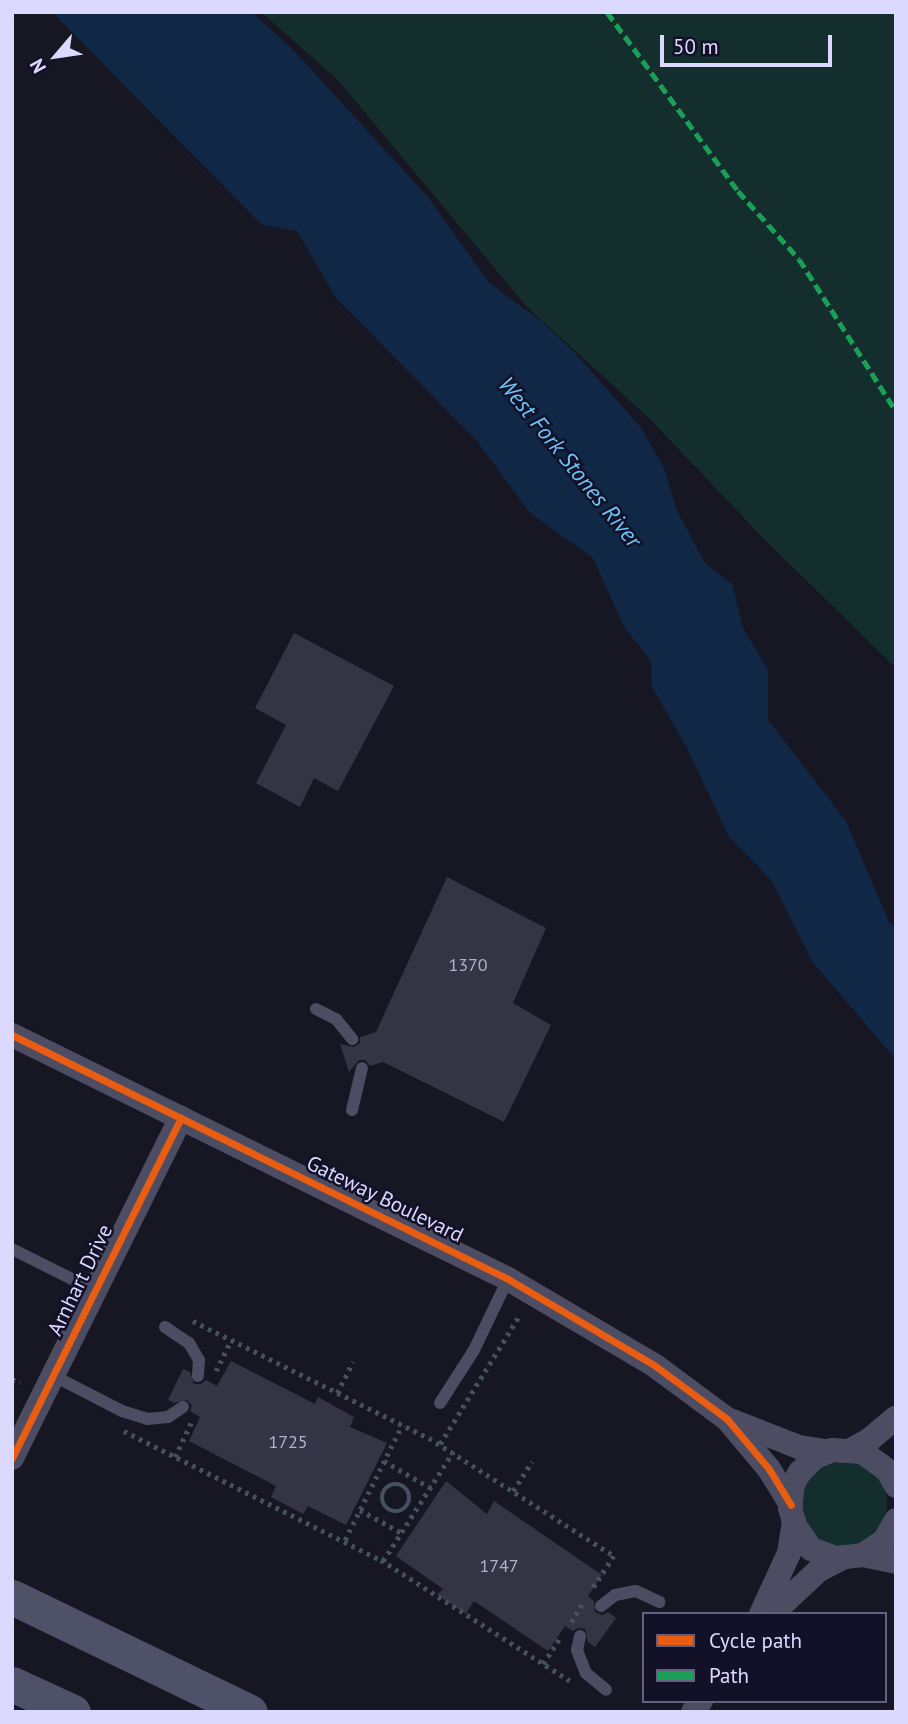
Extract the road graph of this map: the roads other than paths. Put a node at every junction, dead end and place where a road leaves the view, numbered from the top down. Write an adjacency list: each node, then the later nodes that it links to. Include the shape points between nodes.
1 (316, 1009): 3 (lane, via 336,1019)
2 (12, 1035): 6 (street, Gateway Boulevard)
3 (352, 1040)
4 (362, 1068): 5 (lane)
5 (352, 1110)
6 (181, 1118): 8 (street, Gateway Boulevard); 9 (street, Arnhart Drive)
7 (12, 1249): 9 (lane)
8 (508, 1279): 13 (lane, via 474,1350); 16 (street, Gateway Boulevard, via 654,1365)
9 (94, 1290): 11 (street, Arnhart Drive)
10 (165, 1327): 12 (lane, via 189,1343 200,1360)
11 (52, 1375): 14 (lane, via 121,1411 148,1419 169,1417); 18 (street, Arnhart Drive)
12 (198, 1376)
13 (440, 1403)
14 (183, 1407)
15 (896, 1417): 17 (street, via 869,1440)
16 (727, 1419): 17 (street, via 799,1447); 20 (street, via 769,1469)
17 (840, 1451): 19 (street, via 878,1461); 20 (street, via 814,1458 800,1472 793,1484)
18 (12, 1458)
19 (896, 1486)
20 (792, 1513): 22 (street, via 811,1549 836,1558); 27 (street, via 789,1553)
21 (896, 1520): 22 (street, via 884,1541)
22 (854, 1556): 23 (street); 28 (street, via 819,1570)
23 (896, 1562)
24 (12, 1597): 33 (main road)
25 (660, 1602): 26 (lane, via 636,1591 615,1595)
26 (601, 1606)
27 (762, 1612)
28 (774, 1612)
29 (580, 1636): 31 (lane, via 578,1650 586,1673)
30 (12, 1684): 32 (main road)
31 (606, 1690)
32 (73, 1712)
33 (250, 1712)

